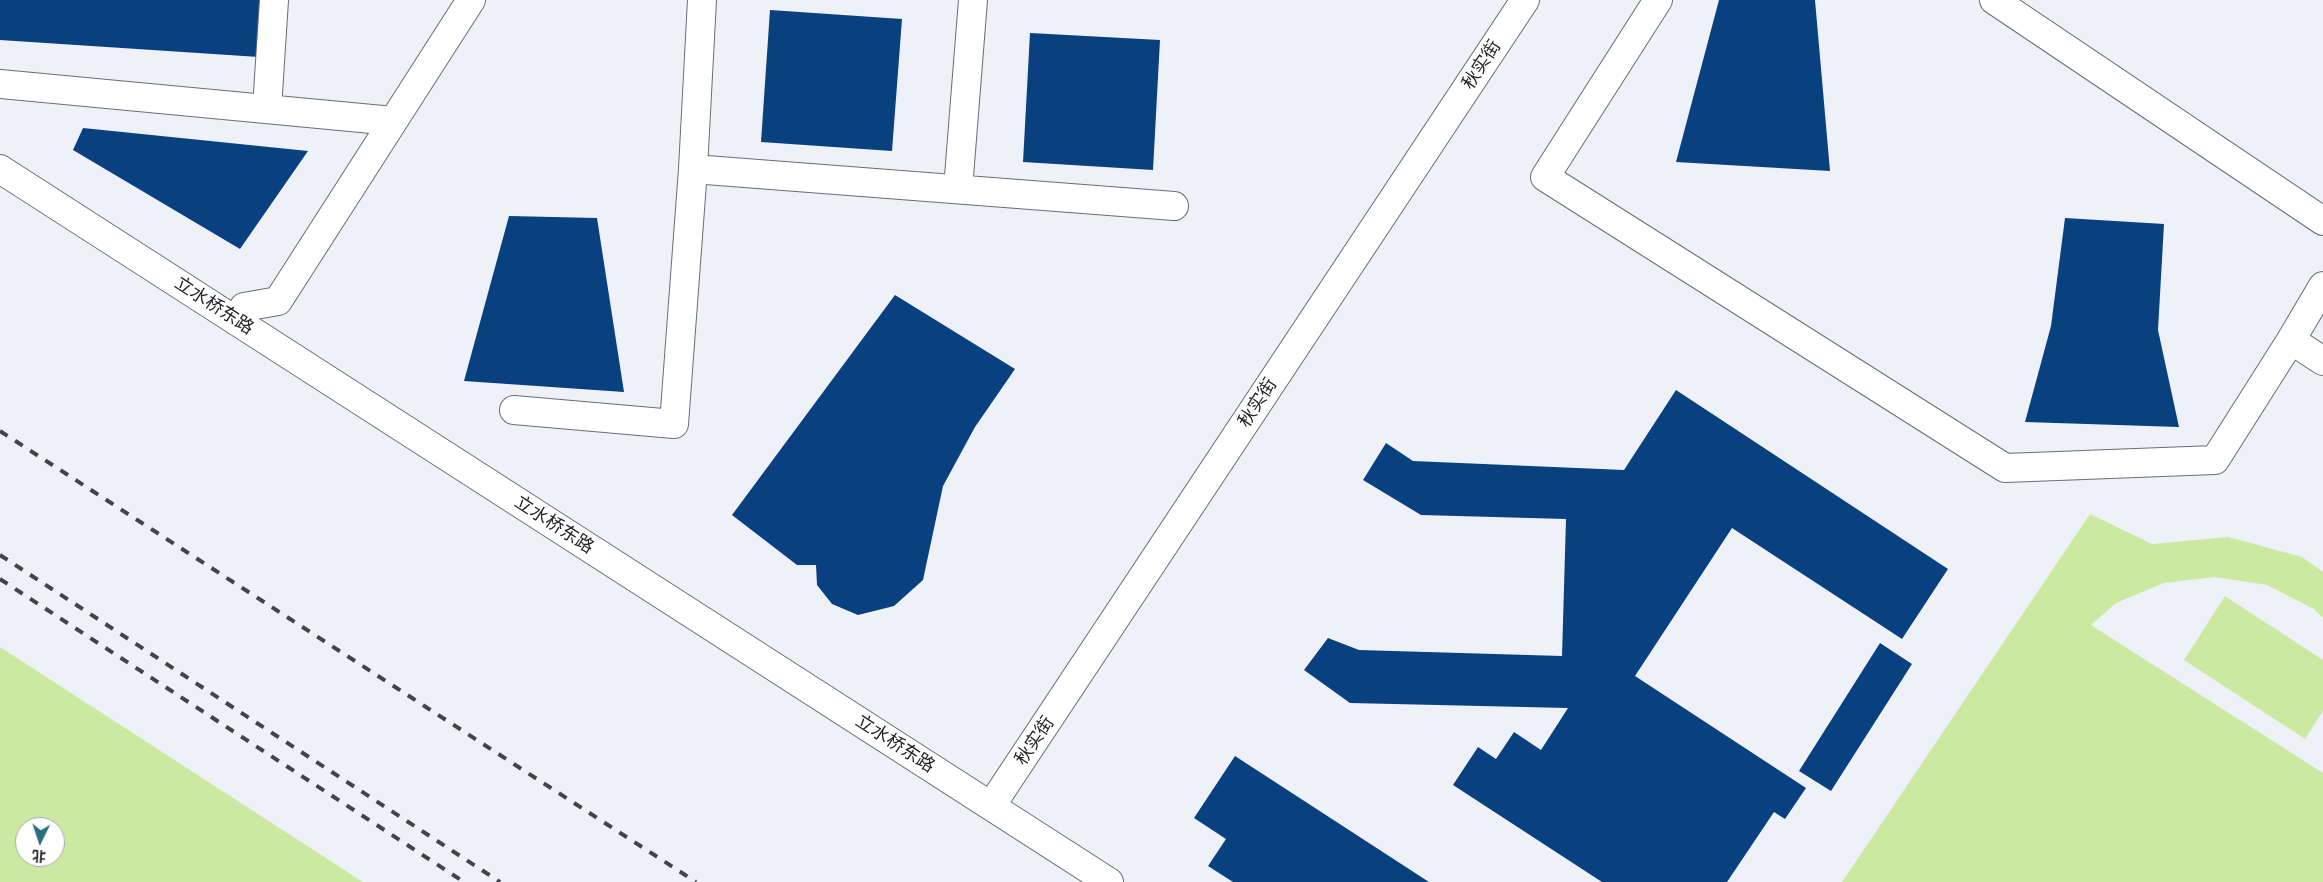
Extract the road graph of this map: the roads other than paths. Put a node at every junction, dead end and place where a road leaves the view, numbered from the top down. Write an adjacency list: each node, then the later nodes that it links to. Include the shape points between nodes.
1 (274, 0): 9 (street)
2 (471, 0): 10 (street)
3 (702, 0): 12 (street)
4 (972, 0): 13 (street)
5 (1525, 0): 21 (street, 秋实街)
6 (1658, 0): 18 (street, via 1545,178 2005,468 2215,460)
7 (1994, 0): 15 (street)
8 (0, 84): 9 (street)
9 (267, 109): 10 (street)
10 (393, 121): 17 (street, via 278,300 244,307)
11 (0, 169): 17 (street, 立水桥东路)
12 (693, 169): 13 (street); 20 (street, via 674,424)
13 (958, 190): 14 (street)
14 (1174, 206)
15 (2323, 221)
16 (2323, 286): 18 (street)
17 (236, 321): 21 (street, 立水桥东路)
18 (2291, 340): 19 (street)
19 (2323, 361)
20 (514, 410)
21 (991, 806): 22 (street, 立水桥东路)
22 (1108, 882)

